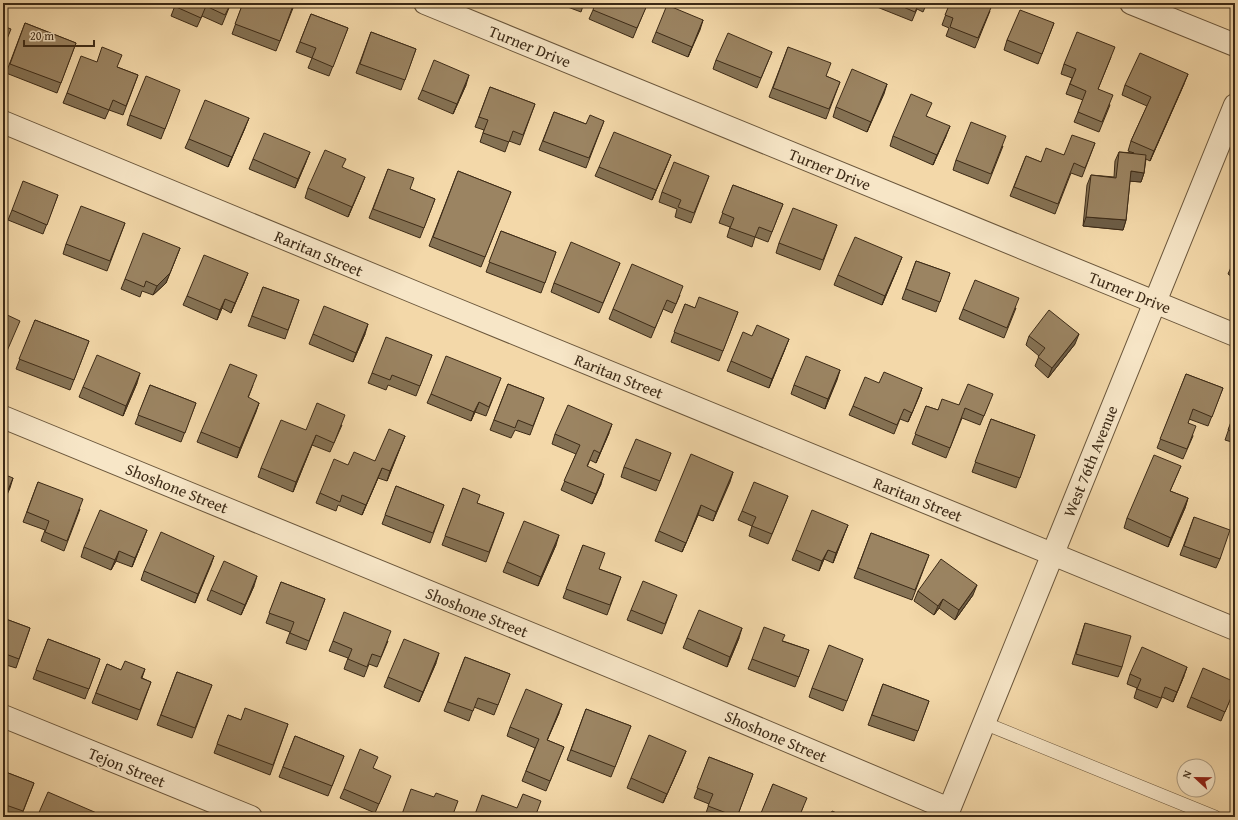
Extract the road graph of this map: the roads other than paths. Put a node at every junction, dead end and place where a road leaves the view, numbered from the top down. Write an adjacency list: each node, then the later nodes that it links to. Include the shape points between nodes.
1 (425, 3): 6 (street, Turner Drive)
2 (1132, 3): 3 (street)
3 (1235, 45)
4 (1235, 105): 6 (street, West 76th Avenue)
5 (3, 122): 9 (street, Raritan Street)
6 (1155, 302): 7 (street, Turner Drive); 9 (street, West 76th Avenue)
7 (1235, 335)
8 (3, 417): 13 (street, Shoshone Street, via 646,681)
9 (1052, 554): 10 (street, Raritan Street); 12 (street, West 76th Avenue)
10 (1235, 628)
11 (3, 716): 14 (street, Tejon Street)
12 (984, 723): 13 (street, West 76th Avenue); 15 (lane)
13 (948, 813)
14 (251, 817)
15 (1215, 817)

